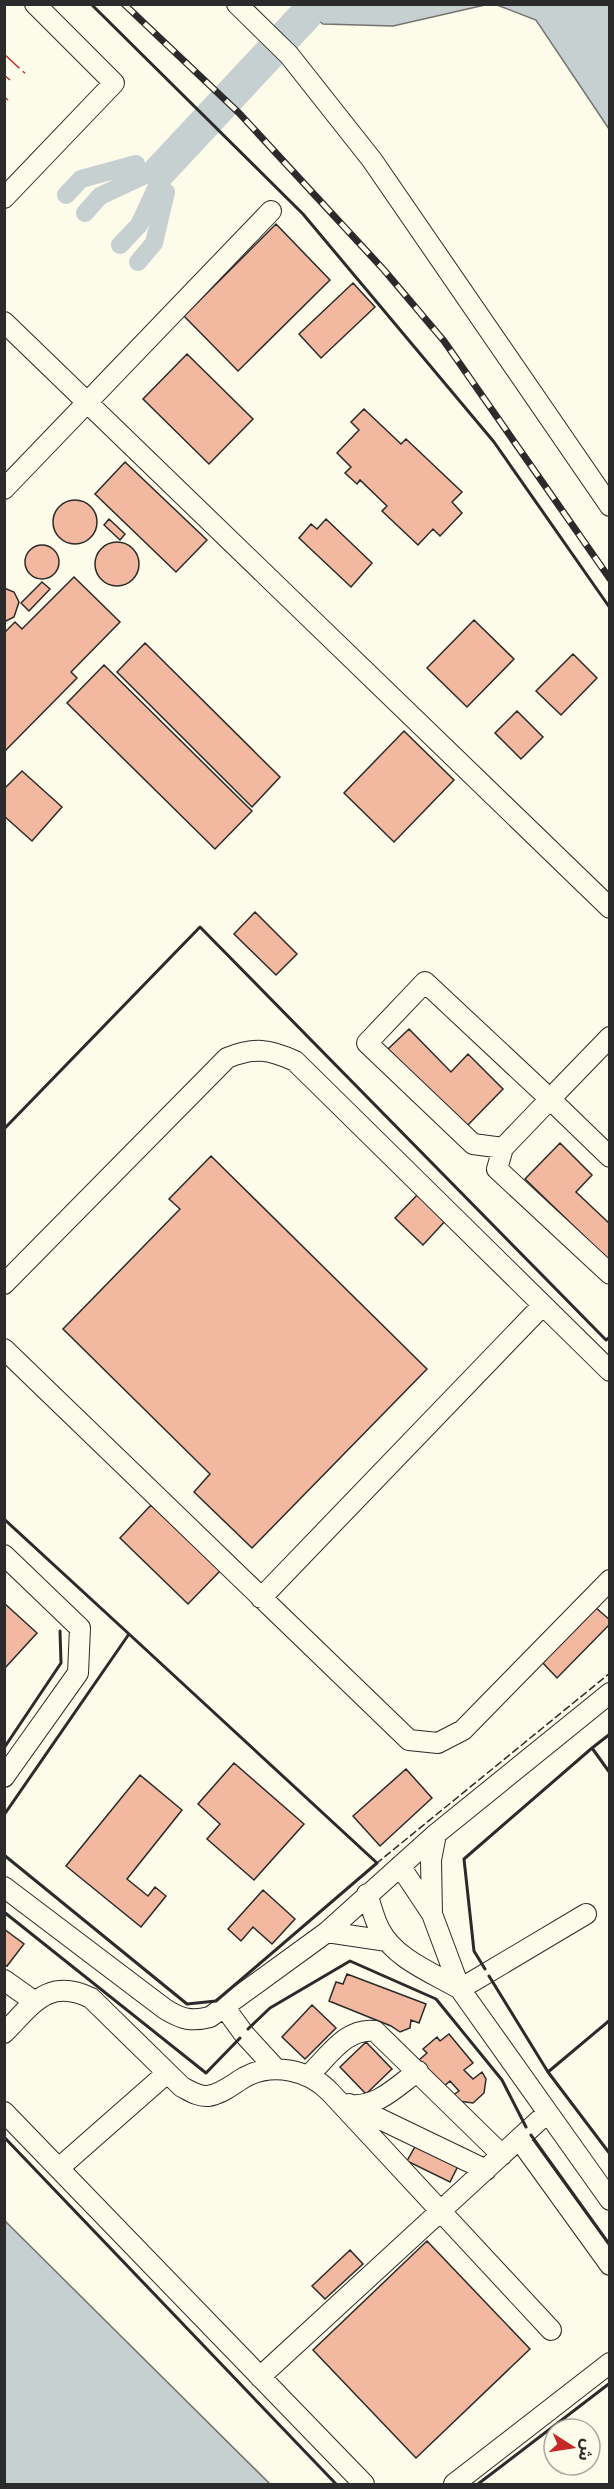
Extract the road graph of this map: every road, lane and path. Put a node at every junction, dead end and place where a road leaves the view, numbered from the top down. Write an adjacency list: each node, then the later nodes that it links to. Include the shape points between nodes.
1 (34, 4): 3 (street, via 114,83)
2 (237, 4): 8 (street, via 289,55 372,160)
3 (4, 198)
4 (271, 211): 6 (street)
5 (4, 322): 6 (street)
6 (87, 403): 7 (street); 9 (street)
7 (4, 489)
8 (609, 506)
9 (609, 908)
10 (609, 1037): 11 (street)
11 (550, 1099): 12 (street); 12 (street, via 425,982 367,1043 473,1144); 13 (street)
12 (503, 1148): 14 (street, via 497,1169)
13 (609, 1157)
14 (609, 1274)
15 (4, 1284): 16 (street, via 227,1058 248,1049 276,1052 295,1061)
16 (543, 1305): 18 (street); 21 (street)
17 (4, 1349): 21 (street)
18 (609, 1371)
19 (4, 1555): 23 (street, via 80,1628 78,1673)
20 (609, 1580): 21 (street, via 463,1730 438,1743 409,1740)
21 (261, 1598)
22 (609, 1693): 24 (street)
23 (4, 1777)
24 (436, 1834): 25 (street); 28 (street, via 431,1860)
25 (400, 1866): 27 (street); 28 (street)
26 (4, 1887): 35 (street, via 180,2018 194,2021)
27 (367, 1894): 30 (street); 31 (street)
28 (432, 1914): 33 (street)
29 (586, 1914): 33 (street)
30 (327, 1932): 31 (street); 35 (street)
31 (387, 1941): 33 (street, via 399,1953)
32 (4, 1980): 34 (street)
33 (460, 1989): 44 (street)
34 (34, 2002): 36 (street); 39 (street, via 48,1992 63,1989 91,1998)
35 (225, 2008): 37 (street)
36 (4, 2033)
37 (276, 2069): 39 (street, via 258,2072 219,2093 205,2096 182,2087); 40 (street)
38 (418, 2071): 40 (street, via 385,2038 363,2029 351,2034); 42 (street, via 376,2102); 46 (street)
39 (167, 2073): 47 (street)
40 (309, 2075): 41 (street)
41 (330, 2092): 42 (street); 50 (street)
42 (349, 2104): 48 (street)
43 (4, 2112): 47 (street)
44 (546, 2114): 45 (street); 49 (street)
45 (519, 2139): 46 (street); 51 (street)
46 (501, 2155): 48 (street)
47 (59, 2168): 54 (street)
48 (486, 2170): 50 (street)
49 (609, 2200)
50 (441, 2210): 52 (street); 54 (street)
51 (609, 2265)
52 (551, 2330)
53 (609, 2363): 56 (street)
54 (260, 2377): 55 (street)
55 (364, 2484)
56 (454, 2484)

